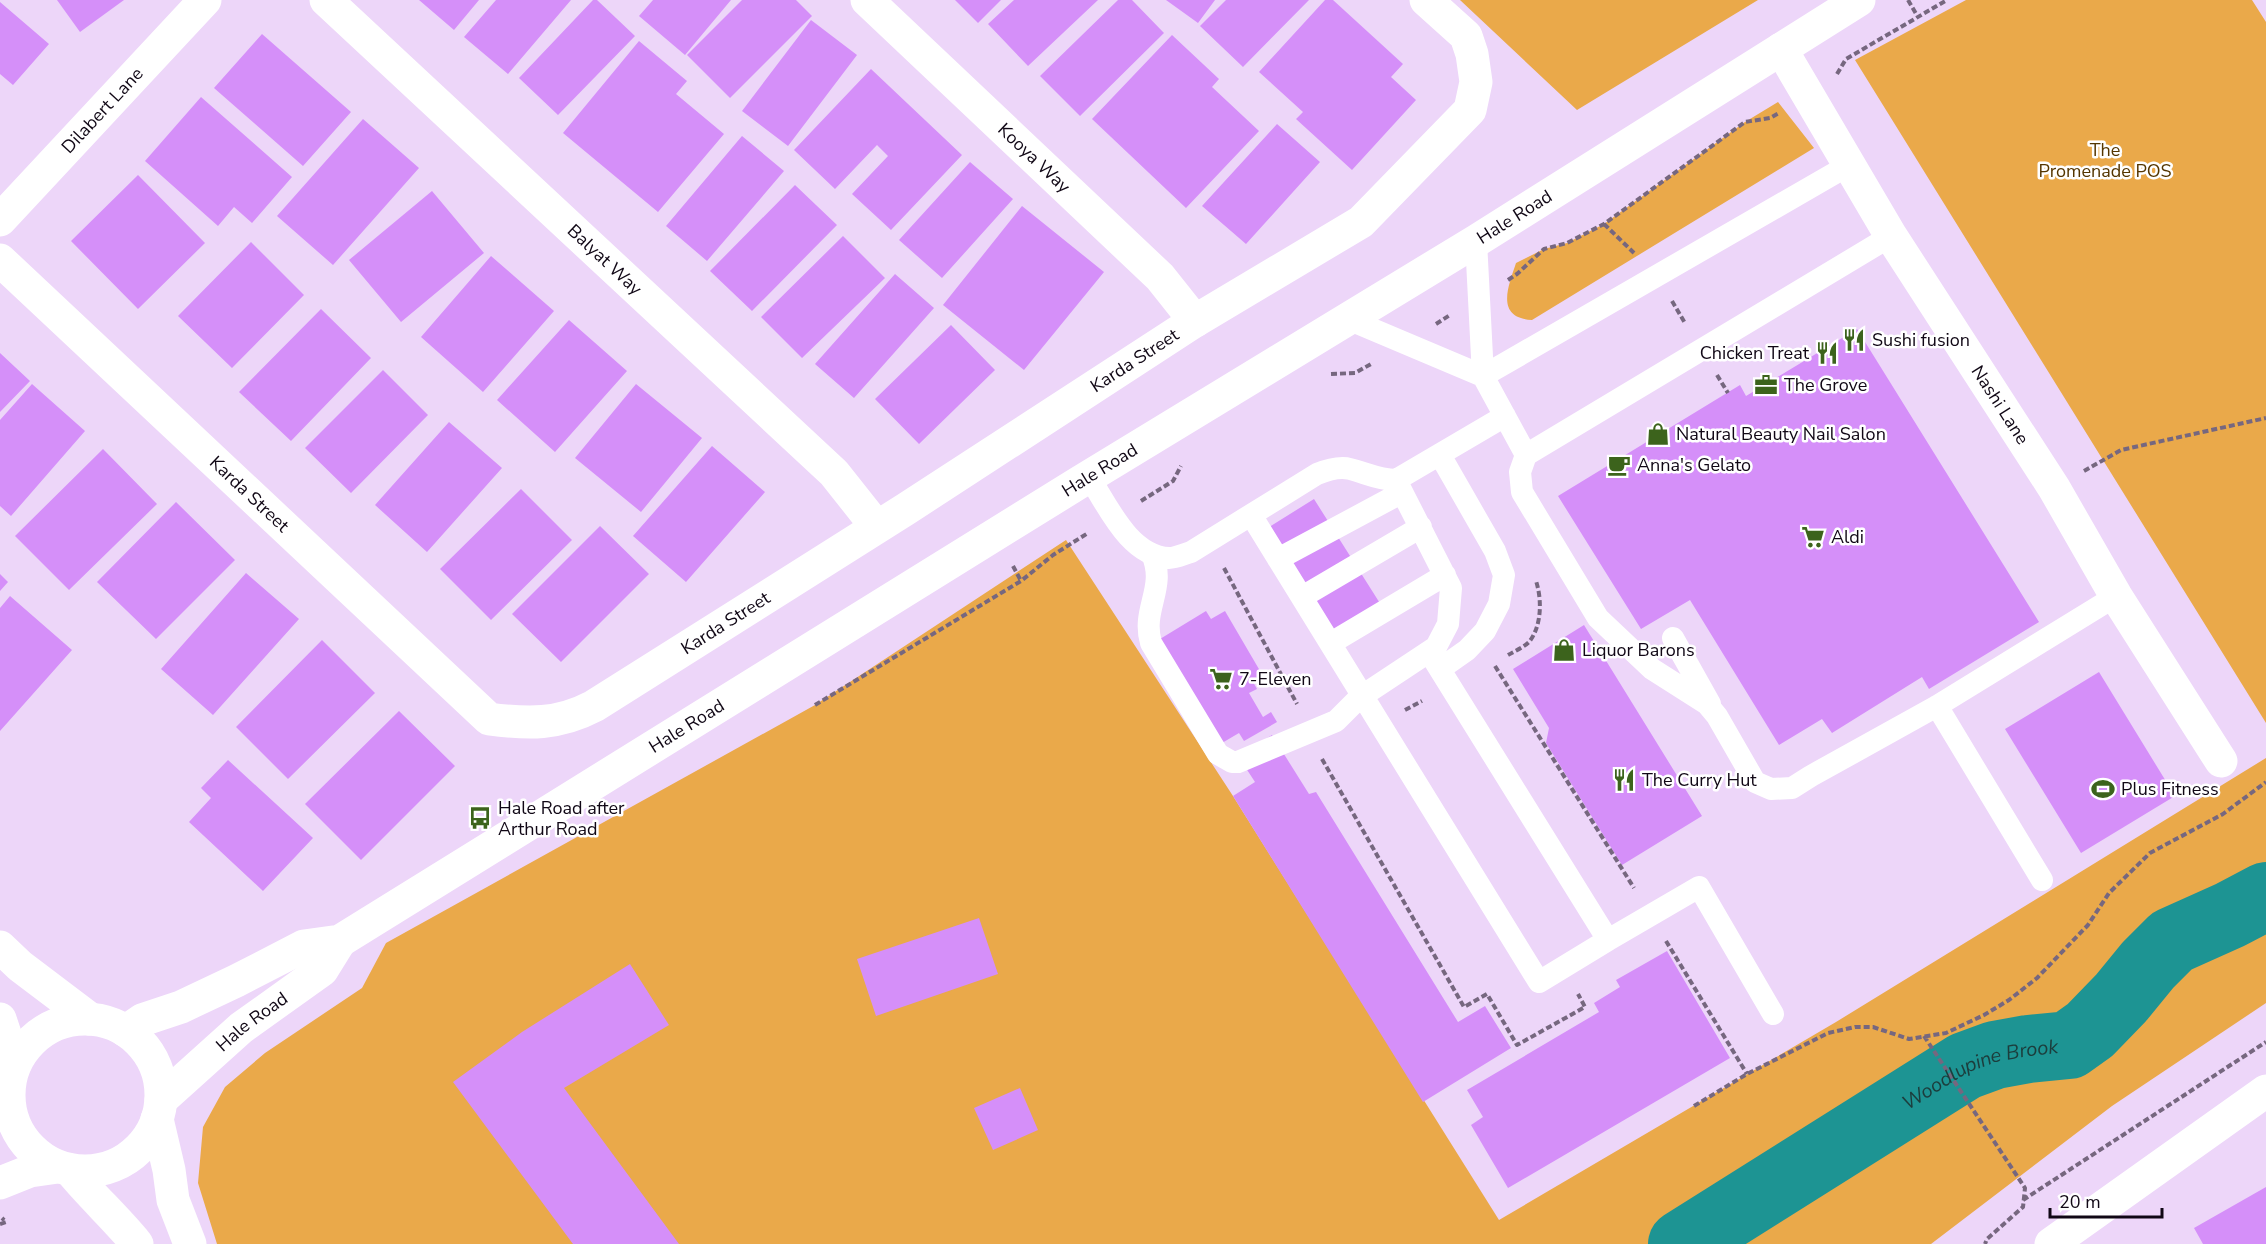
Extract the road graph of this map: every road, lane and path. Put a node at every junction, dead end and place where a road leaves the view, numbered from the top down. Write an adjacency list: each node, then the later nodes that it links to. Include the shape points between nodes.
1 (205, 0): 10 (street, Dilabert Lane)
2 (326, 0): 31 (street, Balyat Way, via 834,473)
3 (867, 0): 17 (street, Kooya Way, via 1160,277)
4 (1426, 0): 17 (street, Karda Street, via 1466,36 1476,82 1470,110 1361,222)
5 (1858, 0): 8 (street, Hale Road)
6 (1908, 0): 7 (path)
7 (1918, 17)
8 (1781, 49): 9 (street, Nashi Lane); 13 (street, Hale Road)
9 (1849, 165): 12 (street, Nashi Lane); 19 (lane)
10 (0, 220)
11 (1604, 224): 15 (path, via 1567,243 1544,249 1517,274)
12 (1891, 236): 24 (lane); 28 (street, Nashi Lane)
13 (1476, 241): 15 (lane); 16 (street, Hale Road)
14 (0, 260): 31 (street, Karda Street, via 489,719 529,724 579,714)
15 (1479, 297): 18 (path); 19 (lane)
16 (1348, 319): 18 (lane); 26 (street, Hale Road)
17 (1195, 321): 31 (street, Karda Street)
18 (1405, 343): 19 (lane); 20 (path, via 1355,373 1332,373)
19 (1483, 376): 21 (lane)
20 (1322, 380)
21 (1505, 416): 23 (lane); 24 (lane)
22 (2266, 418): 28 (path, via 2121,450)
23 (1440, 455): 27 (lane); 41 (lane, via 1495,551 1504,575 1499,604 1485,631 1467,650)
24 (1526, 455): 46 (lane, via 1520,472 1522,492 1598,618 1652,669 1707,704)
25 (1190, 460): 30 (path, via 1179,466 1173,481)
26 (1089, 477): 30 (lane); 53 (street, Hale Road)
27 (1398, 487): 29 (lane, via 1348,468 1332,469 1317,474); 32 (lane); 35 (lane)
28 (2054, 488): 37 (street, Nashi Lane)
29 (1251, 515): 33 (lane); 35 (lane)
30 (1115, 517): 34 (lane, via 1136,544); 44 (path, via 1053,555 1021,581)
31 (876, 526)
32 (1421, 527): 36 (lane); 38 (lane)
33 (1209, 541): 34 (lane, via 1170,558); 47 (path)
34 (1152, 554): 47 (lane, via 1158,566 1147,625 1151,644 1218,754 1238,762)
35 (1278, 559): 38 (lane)
36 (1445, 575): 40 (lane); 41 (lane, via 1451,588 1448,624)
37 (2116, 596): 45 (lane); 48 (street, Nashi Lane)
38 (1302, 597): 40 (lane)
39 (1673, 638): 46 (lane)
40 (1330, 644): 43 (lane)
41 (1434, 660): 43 (lane, via 1394,673); 52 (lane)
42 (1493, 664): 51 (path)
43 (1362, 695): 47 (lane, via 1336,721); 52 (lane, via 1539,982)
44 (815, 705)
45 (1937, 706): 46 (lane, via 1792,788 1771,789 1755,782); 50 (lane)
46 (1717, 716)
47 (1311, 730)
48 (2221, 761)
49 (2266, 782): 59 (path, via 2223,814 2150,853 2109,893 2088,926 2010,1000 1946,1033)
50 (2042, 880)
51 (1650, 915): 52 (lane); 55 (lane, via 1699,887); 61 (path)
52 (1608, 940)
53 (340, 941): 58 (street, Hale Road, via 304,946 236,981 142,1020); 65 (street, Hale Road, via 322,970 241,1028)
54 (0, 947): 57 (street)
55 (1773, 1014)
56 (0, 1019): 62 (street)
57 (90, 1019): 58 (street); 62 (street, via 67,1021 45,1030 28,1044)
58 (126, 1031): 65 (street, via 142,1044 153,1061 160,1080)
59 (1924, 1036): 61 (path, via 1909,1038 1873,1027 1855,1027 1828,1033); 68 (path, via 2025,1188)
60 (2266, 1042): 68 (path)
61 (1747, 1074): 64 (path)
62 (8, 1081): 66 (street, via 10,1109 18,1133 35,1154)
63 (2266, 1091): 71 (street)
64 (1694, 1106)
65 (159, 1110): 66 (street, via 147,1139 132,1155 113,1166 92,1171); 73 (street, via 173,1200)
66 (64, 1168): 67 (street, via 30,1171); 72 (street)
67 (0, 1184)
68 (2023, 1200): 74 (path, via 2023,1207)
69 (6, 1222): 70 (path)
70 (0, 1224)
71 (2064, 1240)
72 (137, 1244)
73 (190, 1244)
74 (1985, 1244)

